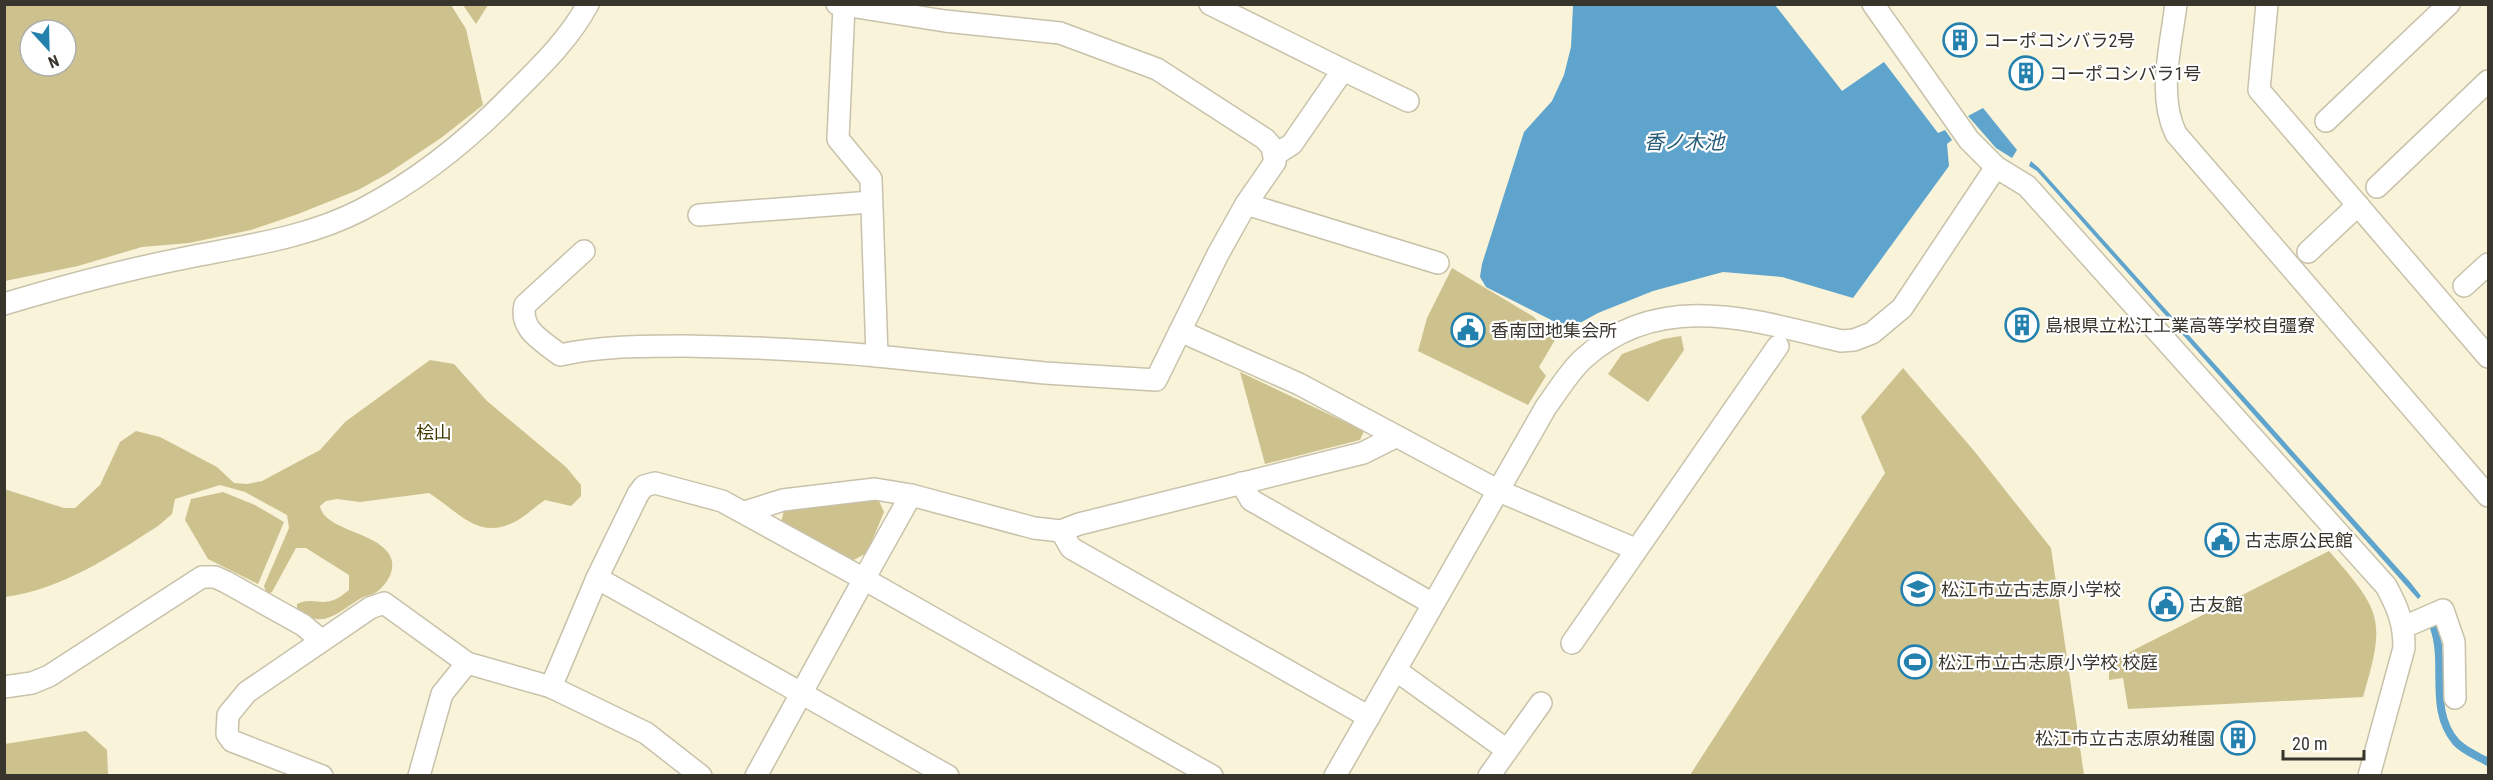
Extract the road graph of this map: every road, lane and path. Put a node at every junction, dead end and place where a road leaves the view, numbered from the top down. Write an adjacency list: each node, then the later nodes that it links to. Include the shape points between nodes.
1 (588, 4): 24 (street, via 556,49 497,111 443,157 360,211 278,239 101,277)
2 (1209, 4): 8 (street)
3 (1873, 4): 13 (street, via 1969,140)
4 (2176, 4): 33 (street, via 2166,92 2170,122 2176,134)
5 (2266, 4): 17 (street, via 2259,90)
6 (2449, 4): 11 (street)
7 (840, 5): 12 (street, via 1060,33 1157,69 1265,138); 15 (street, via 838,139 871,179)
8 (1343, 70): 10 (street); 12 (street, via 1292,144)
9 (2488, 81): 14 (street)
10 (1408, 101)
11 (2326, 121)
12 (1275, 155): 16 (street, via 1275,162)
13 (1996, 167): 31 (street, via 1902,308 1886,324 1854,340 1841,341 1735,318 1691,314 1625,333 1583,358 1570,373 1546,407); 40 (street, via 2028,186 2386,586)
14 (2377, 187)
15 (872, 202): 18 (street); 27 (street)
16 (1246, 204): 21 (street); 25 (street)
17 (2358, 206): 20 (street); 28 (street)
18 (699, 215)
19 (584, 251): 27 (street, via 525,305 523,317 528,329 560,355 628,346 753,346)
20 (2308, 252)
21 (1438, 263)
22 (2488, 264): 23 (street)
23 (2464, 286)
24 (4, 304)
25 (1180, 331): 27 (street, via 1156,380); 29 (street, via 1299,384)
26 (1778, 346): 36 (street)
27 (877, 356)
28 (2488, 357)
29 (1395, 437): 30 (street, via 1363,453); 31 (street)
30 (1241, 483): 35 (street); 39 (street, via 1251,500)
31 (1499, 491): 36 (street); 39 (street)
32 (910, 495): 34 (street, via 875,489 783,500); 35 (street, via 1034,528); 38 (street)
33 (2488, 496)
34 (745, 512): 37 (street, via 722,501 655,483 644,486); 38 (street)
35 (1061, 531): 50 (street, via 1071,548)
36 (1635, 549): 42 (street)
37 (597, 578): 46 (street); 47 (street)
38 (864, 579): 47 (street); 57 (street)
39 (1433, 604): 44 (street)
40 (2404, 627): 48 (street, via 2443,610 2454,642); 60 (street, via 2404,648)
41 (321, 640): 43 (street, via 384,603); 45 (street, via 303,625 226,582 201,577 49,676); 52 (street, via 247,692 233,707 226,725 227,734 242,746)
42 (1572, 643)
43 (467, 663): 46 (street); 53 (street, via 442,694)
44 (1397, 671): 50 (street); 51 (street)
45 (4, 687)
46 (551, 687): 54 (street, via 646,733)
47 (801, 694): 55 (street); 56 (street)
48 (2455, 698)
49 (1541, 703): 51 (street)
50 (1369, 717): 58 (street)
51 (1508, 750): 59 (street)
52 (322, 776)
53 (419, 776)
54 (701, 776)
55 (756, 776)
56 (948, 776)
57 (1212, 776)
58 (1335, 776)
59 (1489, 776)
60 (2369, 776)

